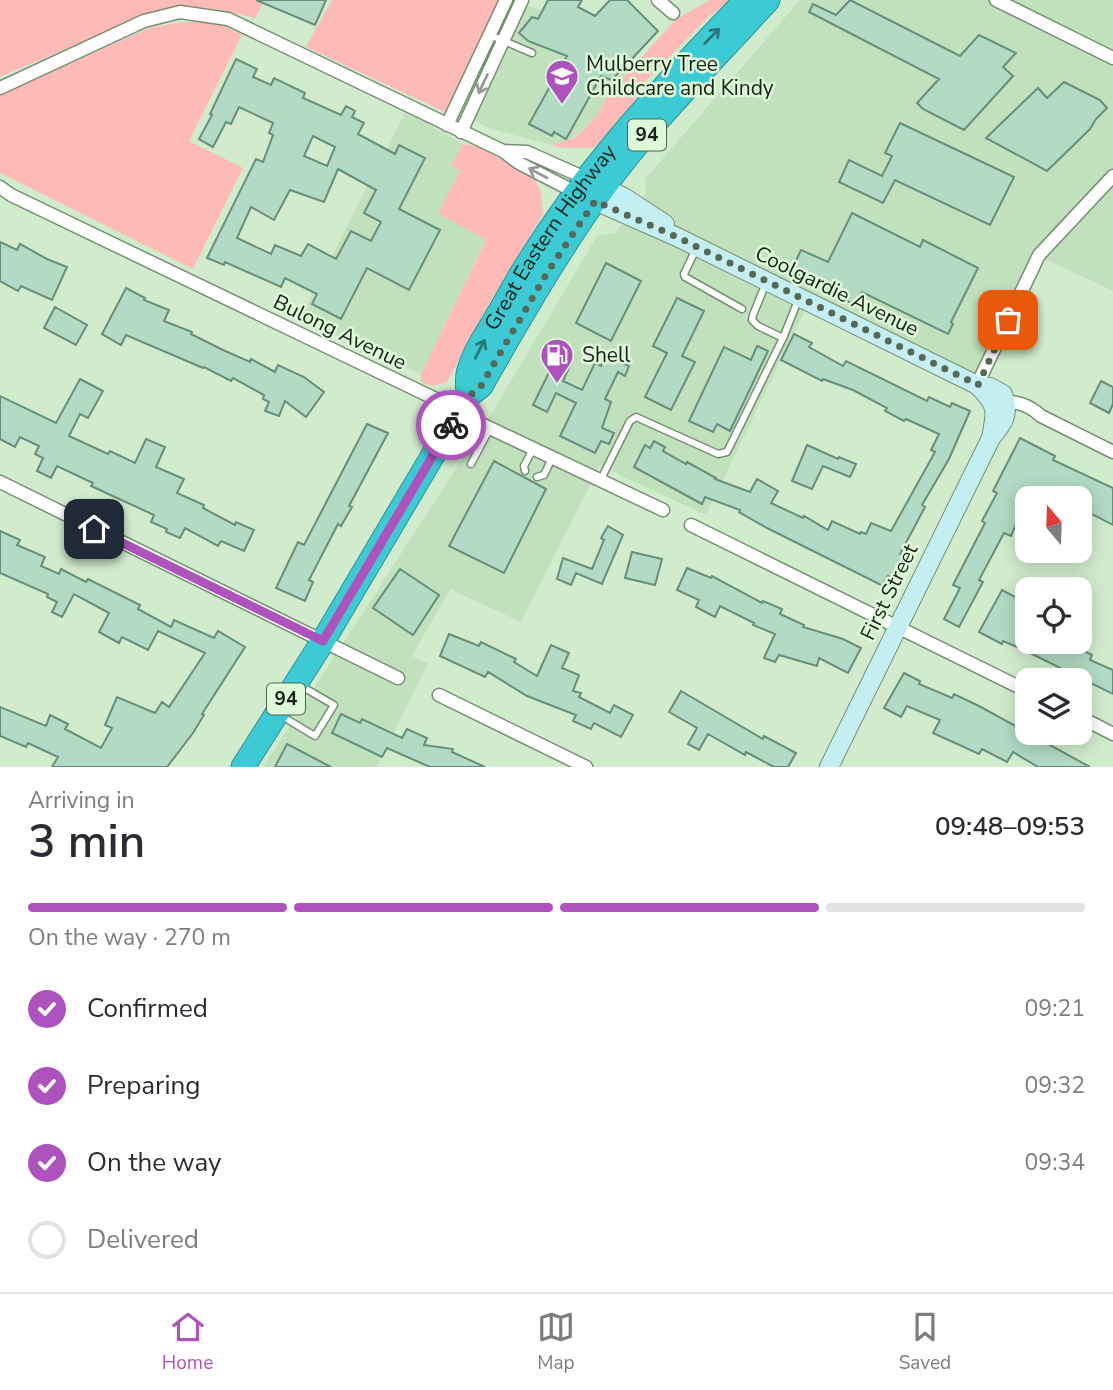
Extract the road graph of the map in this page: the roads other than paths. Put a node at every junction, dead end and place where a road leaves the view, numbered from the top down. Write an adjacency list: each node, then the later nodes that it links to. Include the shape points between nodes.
1 (506, 0): 8 (street)
2 (522, 0): 9 (street)
3 (658, 0): 7 (street)
4 (746, 0): 17 (highway, Great Eastern Highway / 94, one-way to 4, via 677,71)
5 (768, 0): 17 (highway, Great Eastern Highway / 94, via 654,127)
6 (996, 0): 11 (street)
7 (673, 13)
8 (490, 35): 9 (lane); 13 (street)
9 (503, 41): 10 (lane); 14 (street, one-way to 14)
10 (532, 53)
11 (1113, 58)
12 (0, 88): 13 (street, Coolgardie Avenue, via 144,21 180,12 228,19)
13 (447, 125): 14 (street, Coolgardie Avenue)
14 (461, 132): 17 (street, Coolgardie Avenue, via 519,163)
15 (1113, 176): 23 (street, via 1039,255)
16 (0, 187): 24 (street, Bulong Avenue, via 444,403)
17 (590, 190): 18 (street, Coolgardie Avenue); 24 (highway, Great Eastern Highway / 94, via 481,386)
18 (697, 247): 19 (street, Coolgardie Avenue); 21 (lane, via 685,277)
19 (767, 281): 20 (street, Coolgardie Avenue); 22 (lane, via 752,320)
20 (800, 297): 22 (lane); 23 (street, Coolgardie Avenue)
21 (741, 309)
22 (783, 338): 33 (lane, via 727,453 718,454 636,417)
23 (978, 385): 25 (street, Coolgardie Avenue, via 1003,394)
24 (463, 405): 26 (street, Bulong Avenue); 38 (highway, Great Eastern Highway / 94)
25 (1002, 407): 28 (street, Coolgardie Avenue, via 1022,404); 37 (street, First Street, via 1004,423 991,438)
26 (490, 428): 27 (street, Bulong Avenue); 30 (lane)
27 (533, 449): 29 (street, Bulong Avenue); 31 (lane)
28 (1113, 452)
29 (552, 458): 32 (lane, via 544,475); 33 (street, Bulong Avenue)
30 (471, 464)
31 (525, 471)
32 (537, 477)
33 (600, 481): 35 (street, Bulong Avenue)
34 (0, 482): 38 (street)
35 (663, 510)
36 (691, 525): 37 (street)
37 (897, 627): 41 (street); 48 (street, First Street)
38 (323, 641): 39 (street); 40 (highway, Great Eastern Highway / 94)
39 (398, 678)
40 (296, 683): 43 (highway, Great Eastern Highway / 94); 43 (lane, via 334,705 315,736)
41 (1015, 685)
42 (439, 695): 47 (street)
43 (277, 713): 46 (highway, Great Eastern Highway / 94)
44 (1092, 724): 45 (street)
45 (1113, 734)
46 (244, 763)
47 (586, 767)
48 (829, 767)

